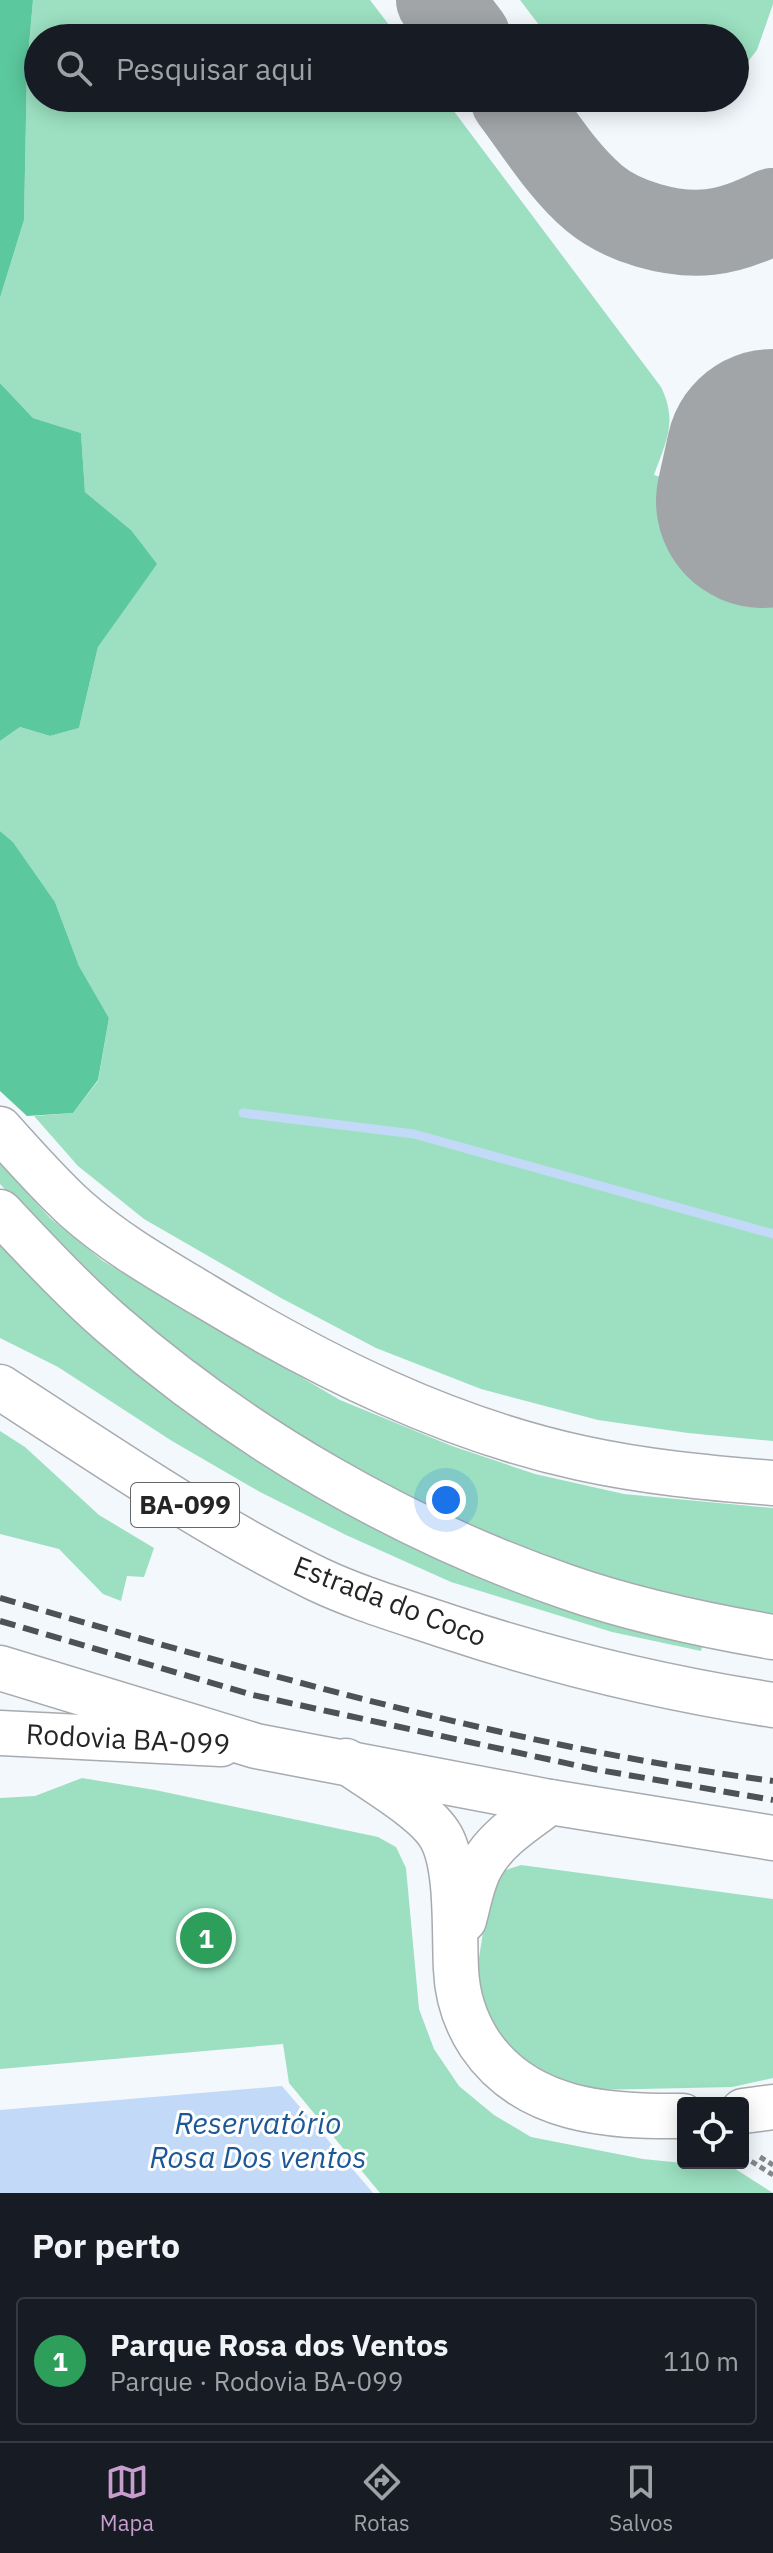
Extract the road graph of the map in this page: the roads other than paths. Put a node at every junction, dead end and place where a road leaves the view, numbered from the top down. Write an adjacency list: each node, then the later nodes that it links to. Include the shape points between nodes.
1 (0, 1129): 4 (main road, via 76,1209 135,1254 327,1365 516,1441 676,1475)
2 (0, 1212): 5 (main road, via 111,1323 179,1379 336,1481 495,1561 569,1588)
3 (0, 1387): 7 (main road, Estrada do Coco / BA-099, via 162,1492 320,1580 379,1604 592,1670)
4 (773, 1483)
5 (773, 1637)
6 (0, 1668): 9 (main road)
7 (773, 1705)
8 (0, 1733): 9 (main road, Rodovia BA-099)
9 (256, 1746): 10 (main road)
10 (346, 1761): 11 (main road); 13 (main road, via 421,1814 442,1838 451,1863)
11 (550, 1802): 12 (main road); 13 (main road, via 498,1844 481,1866)
12 (773, 1838)
13 (455, 1953): 16 (main road, via 457,1990 472,2031 515,2081 544,2098 588,2110)
14 (773, 2107): 15 (main road)
15 (749, 2110)
16 (677, 2116)

